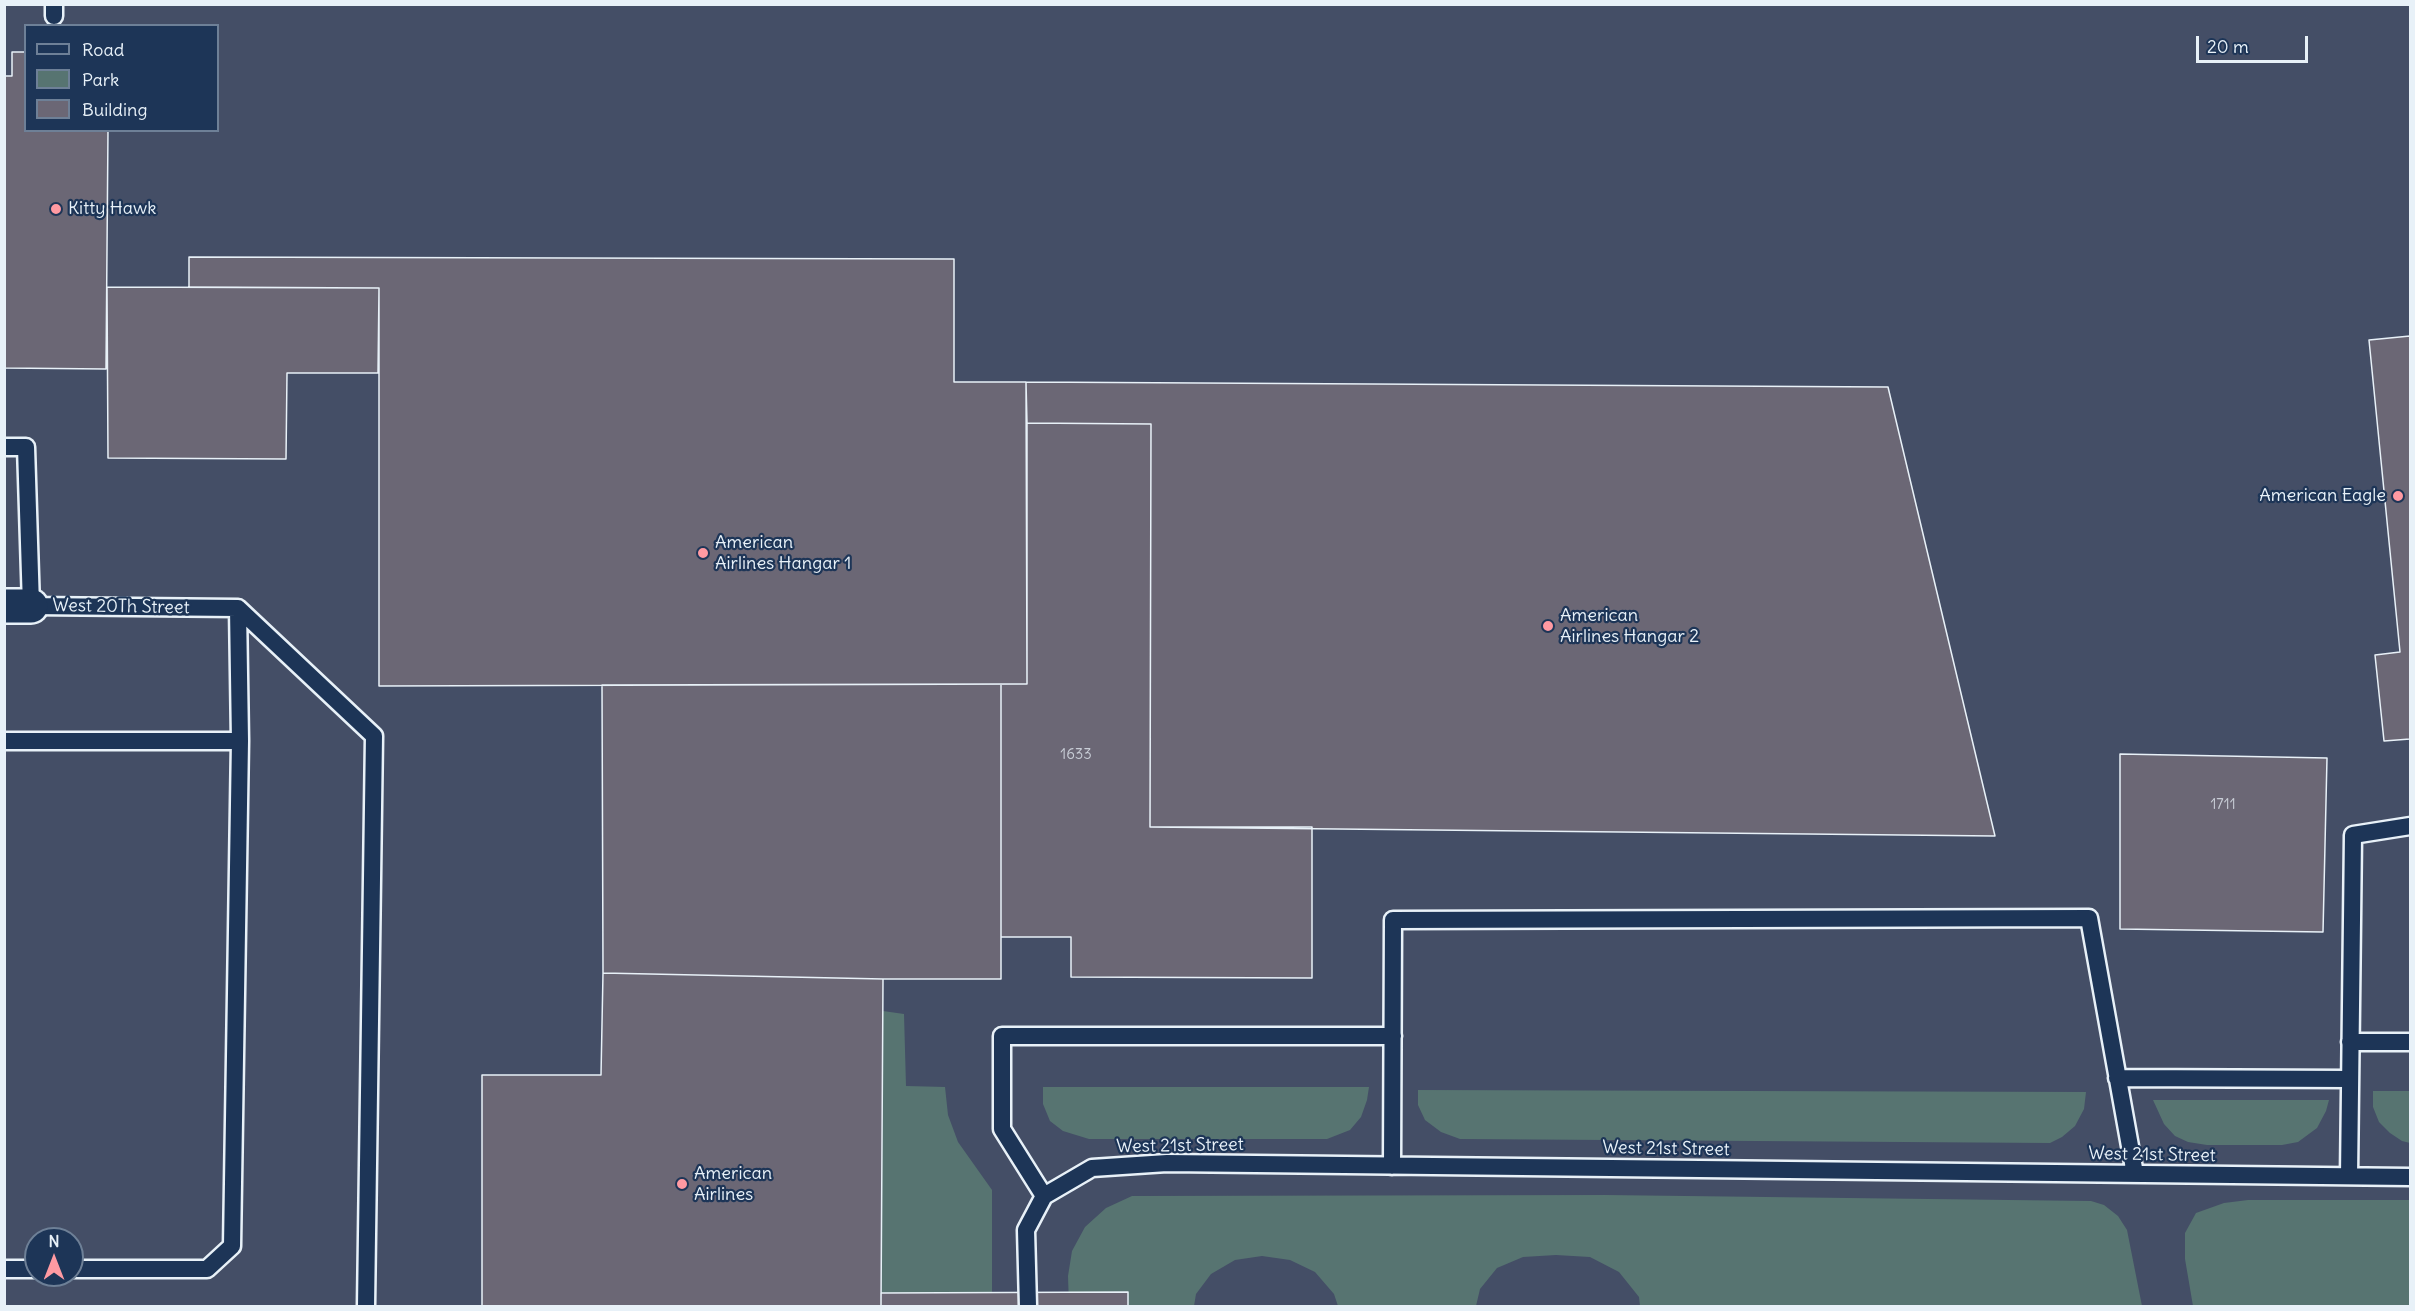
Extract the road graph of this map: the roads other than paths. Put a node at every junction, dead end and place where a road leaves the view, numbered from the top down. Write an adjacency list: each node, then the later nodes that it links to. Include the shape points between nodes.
1 (4, 447): 2 (lane, via 26,447)
2 (18, 606): 3 (lane, West 20Th Street)
3 (237, 608): 5 (lane); 20 (lane, via 374,736)
4 (4, 741): 5 (lane)
5 (240, 741): 19 (lane, via 232,1246 207,1269)
6 (2410, 826): 8 (lane, via 2353,835)
7 (1393, 1036): 10 (lane, via 1393,920 2089,918); 12 (lane); 16 (lane, via 1002,1036 1002,1129)
8 (2350, 1042): 9 (lane); 11 (lane)
9 (2410, 1042)
10 (2117, 1078): 11 (lane); 13 (lane)
11 (2350, 1079): 14 (lane)
12 (1392, 1166): 13 (lane, West 21st Street); 16 (lane, West 21st Street, via 1167,1163 1092,1168)
13 (2135, 1174): 14 (lane, West 21st Street)
14 (2349, 1176): 15 (lane, West 21st Street)
15 (2410, 1177)
16 (1044, 1196): 21 (lane, via 1026,1230)
17 (4, 1269): 18 (lane)
18 (24, 1269)
19 (84, 1269)
20 (366, 1306)
21 (1028, 1306)

